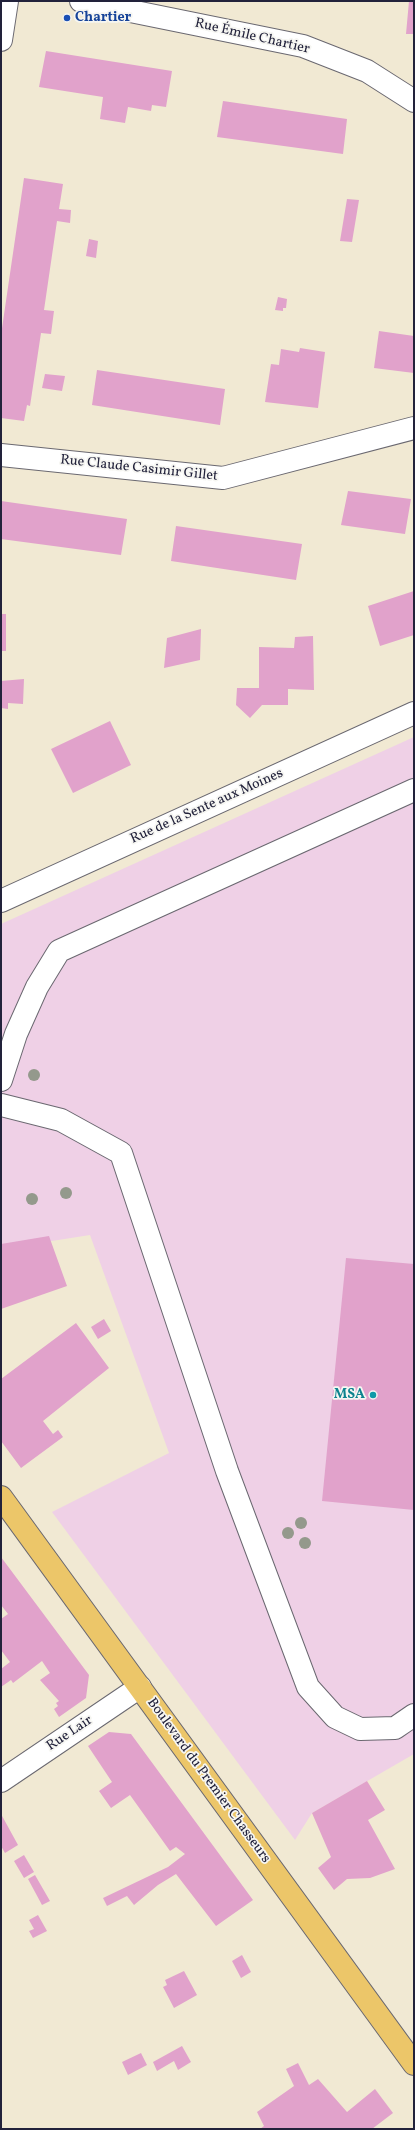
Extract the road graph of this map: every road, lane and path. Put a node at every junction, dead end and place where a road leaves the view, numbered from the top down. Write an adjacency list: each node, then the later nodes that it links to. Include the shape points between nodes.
1 (6, 1): 3 (street)
2 (81, 1): 4 (street, Rue Émile Chartier, via 303,46 367,71)
3 (1, 40)
4 (414, 101)
5 (414, 428): 6 (street, Rue Claude Casimir Gillet, via 223,478)
6 (1, 455)
7 (414, 713): 9 (street, Rue de la Sente aux Moines)
8 (414, 790): 10 (street, via 59,951 37,987 16,1034)
9 (1, 901)
10 (1, 1080)
11 (1, 1105): 14 (street, via 61,1120 121,1153 228,1471 308,1687 335,1717 360,1729 395,1728)
12 (1, 1498): 13 (main road, Boulevard du Premier Chasseurs)
13 (140, 1687): 15 (street, Rue Lair); 16 (main road, Boulevard du Premier Chasseurs)
14 (414, 1715)
15 (1, 1780)
16 (414, 2064)

